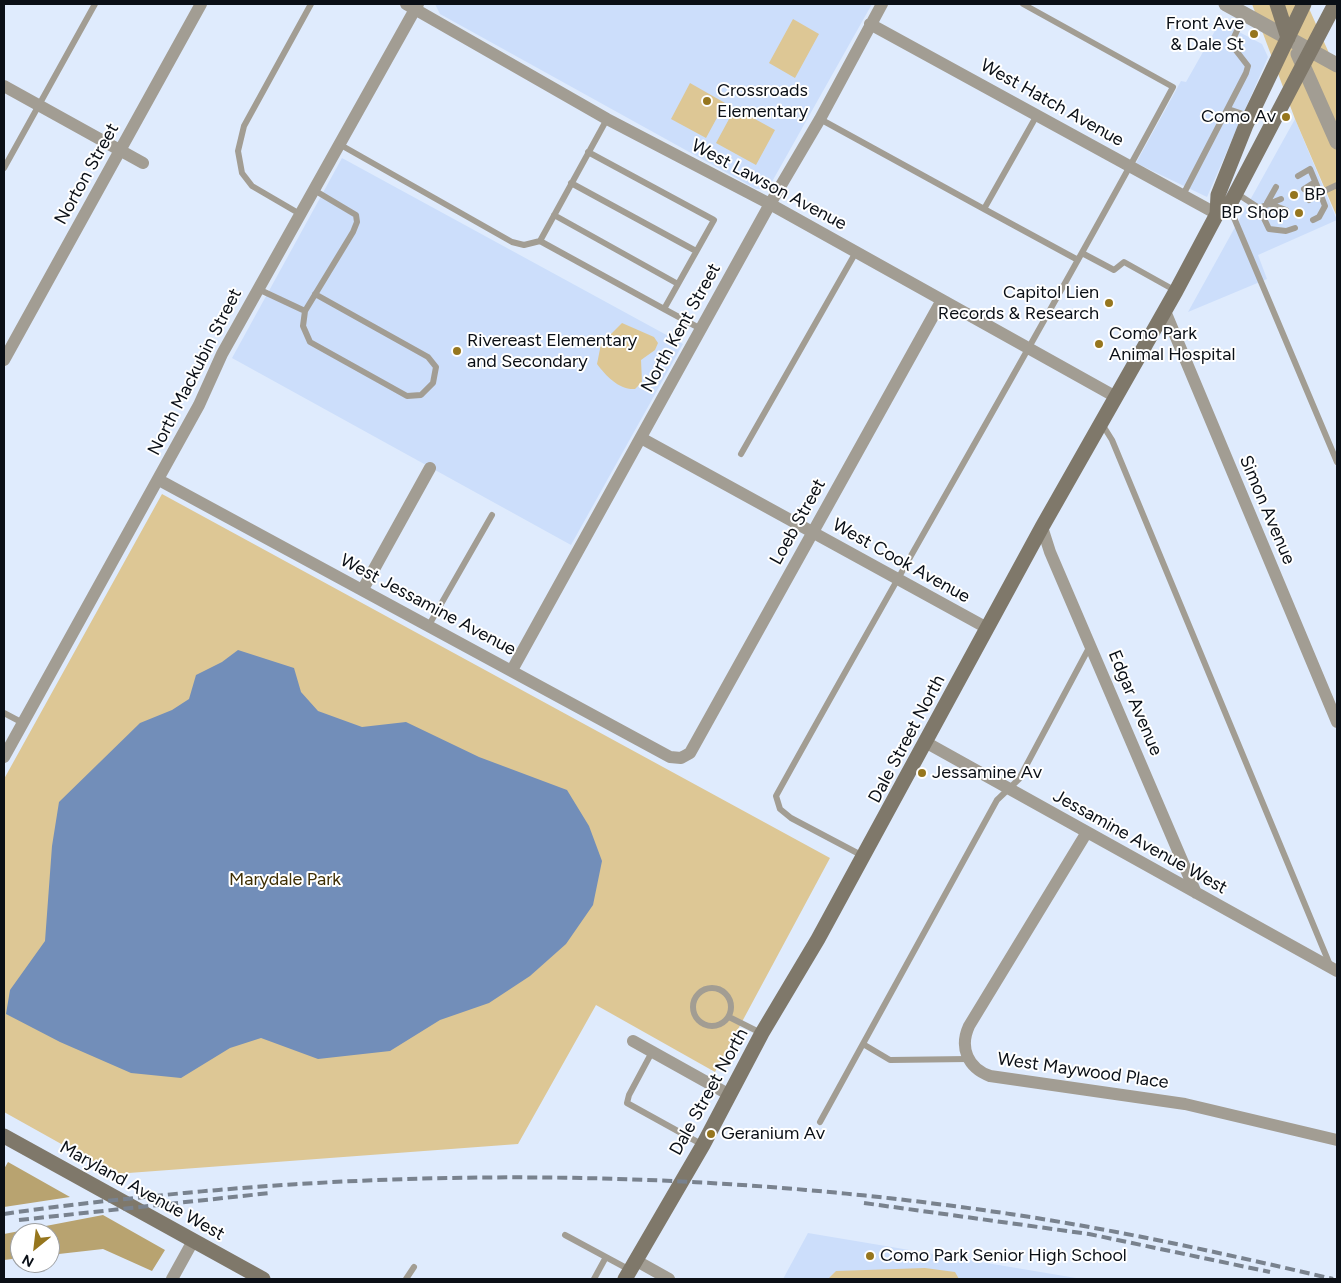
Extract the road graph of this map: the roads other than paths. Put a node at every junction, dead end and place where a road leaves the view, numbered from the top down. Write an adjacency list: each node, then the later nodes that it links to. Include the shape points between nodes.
1 (95, 4): 17 (lane)
2 (201, 4): 25 (street, Norton Street)
3 (311, 4): 47 (lane, via 244,126 238,151 242,173 252,186)
4 (882, 4): 12 (street, North Kent Street)
5 (1023, 4): 28 (lane, via 1173,87)
6 (1226, 4): 11 (street)
7 (1277, 4): 13 (main road)
8 (1304, 4): 13 (main road)
9 (1335, 4): 14 (main road, Dale Street North)
10 (413, 5): 21 (street, West Lawson Avenue); 24 (street, North Mackubin Street)
11 (1245, 14): 13 (street); 18 (lane, via 1231,44 1248,66)
12 (870, 24): 19 (street, West Hatch Avenue); 22 (street, North Kent Street)
13 (1288, 38): 14 (street); 20 (main road)
14 (1308, 57): 15 (street); 23 (street); 43 (main road, Dale Street North)
15 (1337, 65)
16 (4, 86): 17 (street)
17 (38, 105): 25 (street); 29 (lane)
18 (1228, 109): 20 (lane); 38 (lane)
19 (1037, 114): 28 (street, West Hatch Avenue); 45 (lane)
20 (1250, 116): 43 (main road, via 1218,196)
21 (607, 119): 26 (lane); 42 (street, West Lawson Avenue)
22 (820, 119): 42 (street, North Kent Street); 45 (lane)
23 (1337, 142)
24 (338, 143): 36 (street, North Mackubin Street); 51 (lane, via 512,242 524,245)
25 (120, 150): 27 (street); 66 (street, Norton Street)
26 (588, 152): 32 (lane); 52 (lane, via 714,220)
27 (143, 163)
28 (1130, 166): 38 (street, West Hatch Avenue); 54 (lane)
29 (4, 168)
30 (1298, 176): 31 (lane, via 1310,169)
31 (1315, 182): 35 (lane); 37 (lane)
32 (571, 183): 48 (lane); 52 (lane)
33 (1337, 185): 37 (lane)
34 (1276, 187): 41 (lane)
35 (1304, 189)
36 (314, 190): 47 (street, North Mackubin Street); 59 (lane, via 356,216 357,222)
37 (1320, 193): 40 (lane); 49 (lane, via 1326,206)
38 (1183, 195): 43 (street, West Hatch Avenue)
39 (1281, 199): 41 (lane)
40 (1309, 200)
41 (1267, 203): 44 (lane); 46 (lane)
42 (770, 204): 53 (street, West Lawson Avenue); 64 (street, North Kent Street)
43 (1227, 205): 44 (lane); 58 (main road, Dale Street North); 71 (lane)
44 (1259, 208): 50 (lane, via 1268,229 1286,231)
45 (984, 209): 55 (lane)
46 (1286, 210)
47 (300, 214): 57 (street, North Mackubin Street)
48 (554, 215): 51 (lane); 56 (lane)
49 (1313, 220)
50 (1295, 228)
51 (540, 241): 61 (lane)
52 (696, 251): 56 (lane)
53 (856, 252): 60 (street, West Lawson Avenue); 70 (lane)
54 (1082, 253): 55 (lane); 58 (lane, via 1114,270 1124,262)
55 (1078, 260): 65 (lane)
56 (678, 284): 61 (lane)
57 (258, 289): 62 (lane); 73 (street, North Mackubin Street)
58 (1176, 291): 63 (main road, Dale Street North)
59 (315, 294): 62 (lane); 62 (lane, via 428,357 436,367 433,382 421,395 407,396 310,342 303,326)
60 (942, 300): 65 (street, West Lawson Avenue); 76 (street, Loeb Street)
61 (664, 309): 64 (lane)
62 (305, 312)
63 (1165, 312): 67 (main road, Dale Street North); 84 (street, Simon Avenue)
64 (701, 329): 69 (street, North Kent Street)
65 (1029, 348): 67 (street, West Lawson Avenue); 77 (lane)
66 (4, 360)
67 (1116, 397): 68 (main road, Dale Street North)
68 (1101, 423): 75 (main road, Dale Street North); 93 (lane, via 1112,440)
69 (641, 438): 76 (street, West Cook Avenue); 82 (street, North Kent Street)
70 (741, 454)
71 (1337, 462)
72 (430, 468): 78 (street)
73 (159, 480): 78 (street, West Jessamine Avenue); 85 (street, North Mackubin Street)
74 (492, 515): 79 (lane)
75 (1042, 527): 80 (main road, Dale Street North); 81 (street, Edgar Avenue)
76 (812, 532): 77 (street, West Cook Avenue); 88 (street, Loeb Street, via 690,753)
77 (896, 578): 80 (street, West Cook Avenue); 91 (lane, via 776,796 780,809 792,818)
78 (362, 589): 79 (street, West Jessamine Avenue)
79 (429, 625): 82 (street, West Jessamine Avenue)
80 (987, 628): 86 (main road, Dale Street North)
81 (1091, 645): 89 (lane); 92 (street, Edgar Avenue)
82 (512, 670): 88 (street, West Jessamine Avenue, via 670,757)
83 (4, 714): 85 (lane)
84 (1337, 722)
85 (23, 723): 87 (street, North Mackubin Street)
86 (927, 743): 89 (street, Jessamine Avenue West); 91 (main road, Dale Street North)
87 (4, 757)
88 (681, 758)
89 (1010, 789): 90 (street, Jessamine Avenue West); 97 (lane, via 997,800)
90 (1087, 832): 92 (street, Jessamine Avenue West); 99 (street, via 969,1026 964,1040)
91 (864, 857): 95 (main road, Dale Street North)
92 (1196, 893): 93 (street, Jessamine Avenue West)
93 (1334, 970)
94 (729, 1017): 94 (lane, via 732,1006 722,990 703,990 695,999 694,1012 701,1022 719,1025); 95 (lane)
95 (762, 1033): 100 (main road, Dale Street North)
96 (634, 1041): 98 (street)
97 (863, 1044): 99 (lane, via 890,1060); 101 (lane)
98 (652, 1052): 100 (street); 104 (lane, via 627,1102)
99 (968, 1059): 103 (street, West Maywood Place, via 973,1067 990,1076 1169,1101)
100 (728, 1094): 104 (main road, Dale Street North)
101 (820, 1122)
102 (4, 1136): 106 (main road, Maryland Avenue West)
103 (1337, 1140)
104 (703, 1145): 109 (main road, Dale Street North)
105 (565, 1235): 107 (lane)
106 (193, 1241): 110 (street); 111 (main road, Maryland Avenue West)
107 (606, 1257): 109 (lane); 113 (lane)
108 (414, 1267): 112 (lane)
109 (630, 1270): 114 (street)
110 (172, 1279)
111 (263, 1279)
112 (406, 1279)
113 (594, 1279)
114 (669, 1279)

